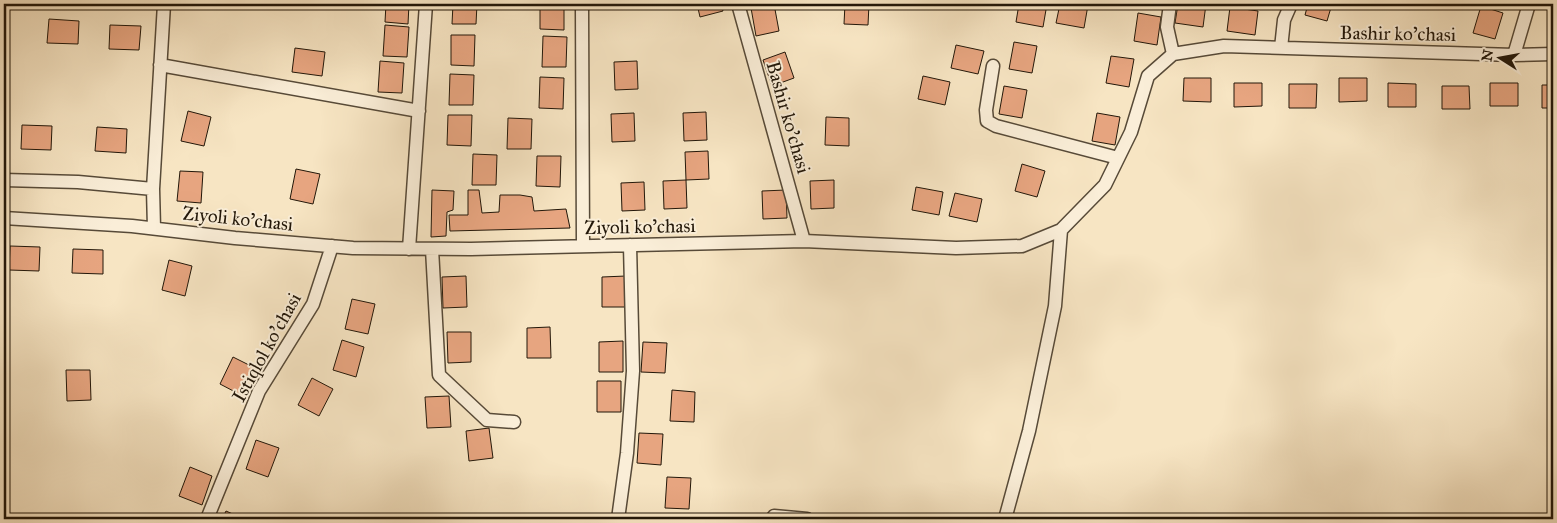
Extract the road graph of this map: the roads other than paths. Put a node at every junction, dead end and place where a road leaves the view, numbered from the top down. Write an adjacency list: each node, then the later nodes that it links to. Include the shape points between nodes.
1 (164, 4): 12 (street)
2 (426, 4): 14 (street)
3 (738, 4): 21 (street, Bashir ko'chasi)
4 (1170, 4): 9 (street, via 1168,27)
5 (1291, 4): 8 (street, via 1284,20)
6 (1529, 4): 11 (street)
7 (582, 6): 24 (street)
8 (1281, 48): 9 (street, Bashir ko'chasi, via 1224,46); 11 (street, Bashir ko'chasi)
9 (1172, 54): 15 (street, Ziyoli ko'chasi, via 1148,76 1131,132)
10 (1553, 54): 11 (street, Bashir ko'chasi)
11 (1514, 55)
12 (160, 65): 14 (street); 17 (street)
13 (993, 66): 15 (street, via 986,110 988,121 996,126)
14 (419, 111): 25 (street)
15 (1118, 158): 20 (street, Ziyoli ko'chasi, via 1105,185)
16 (4, 180): 17 (street, via 78,182)
17 (153, 190): 19 (street)
18 (4, 218): 19 (street, Ziyoli ko'chasi)
19 (154, 228): 23 (street, Ziyoli ko'chasi)
20 (1061, 230): 21 (street, Ziyoli ko'chasi, via 1022,246 956,248); 32 (street, via 1055,306 1029,430)
21 (804, 241): 22 (street, Ziyoli ko'chasi)
22 (630, 245): 24 (street, Ziyoli ko'chasi); 30 (street, via 633,371)
23 (332, 246): 25 (street, Ziyoli ko'chasi); 29 (street, Istiqlol ko'chasi, via 313,304 259,391)
24 (582, 246): 26 (street, Ziyoli ko'chasi)
25 (409, 248): 26 (street, Ziyoli ko'chasi)
26 (432, 249): 27 (street, via 439,375 487,420)
27 (514, 422)
28 (774, 516): 31 (street)
29 (207, 519)
30 (618, 519)
31 (807, 519)
32 (1005, 519)

